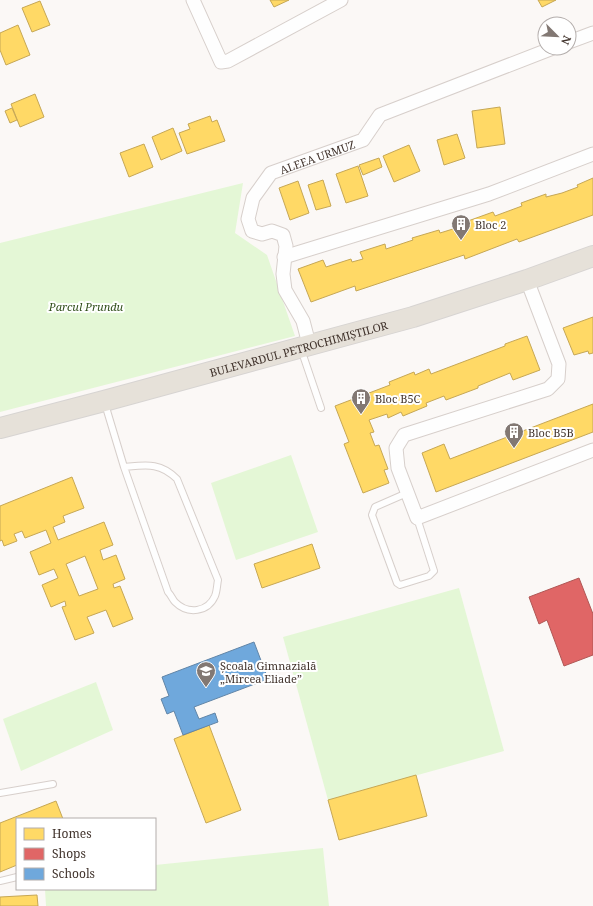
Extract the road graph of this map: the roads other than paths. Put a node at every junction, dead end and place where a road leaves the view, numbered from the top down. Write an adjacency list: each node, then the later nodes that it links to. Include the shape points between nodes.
1 (193, 0): 2 (street, via 221,62 228,61)
2 (341, 0)
3 (593, 33): 4 (street)
4 (577, 39)
5 (537, 54): 8 (street, ALEEA URMUZ, via 380,115 363,140 271,173 253,198 248,219 252,231 262,234 272,230 283,234 286,246)
6 (593, 154): 8 (street, via 489,194)
7 (593, 256): 9 (main road, BULEVARDUL PETROCHIMIȘTILOR)
8 (284, 257): 10 (street, ALEEA URMUZ, via 285,290 303,321)
9 (527, 280): 10 (main road, BULEVARDUL PETROCHIMIȘTILOR); 16 (street, via 559,364 558,379 548,388 404,435 396,448 398,468)
10 (306, 351): 11 (main road, BULEVARDUL PETROCHIMIȘTILOR); 12 (lane)
11 (104, 401): 13 (main road, BULEVARDUL PETROCHIMIȘTILOR); 15 (lane)
12 (321, 408)
13 (0, 428)
14 (593, 450): 17 (street)
15 (124, 467): 15 (lane, via 168,592 175,602 184,608 193,611 208,607 216,595 218,580 177,479 159,467)
16 (407, 493): 17 (street); 17 (lane, via 375,507 372,516 397,583 400,585 429,576 434,571)
17 (417, 518)
18 (53, 784): 19 (lane)
19 (0, 793)
20 (16, 877): 21 (lane)
21 (0, 881)

